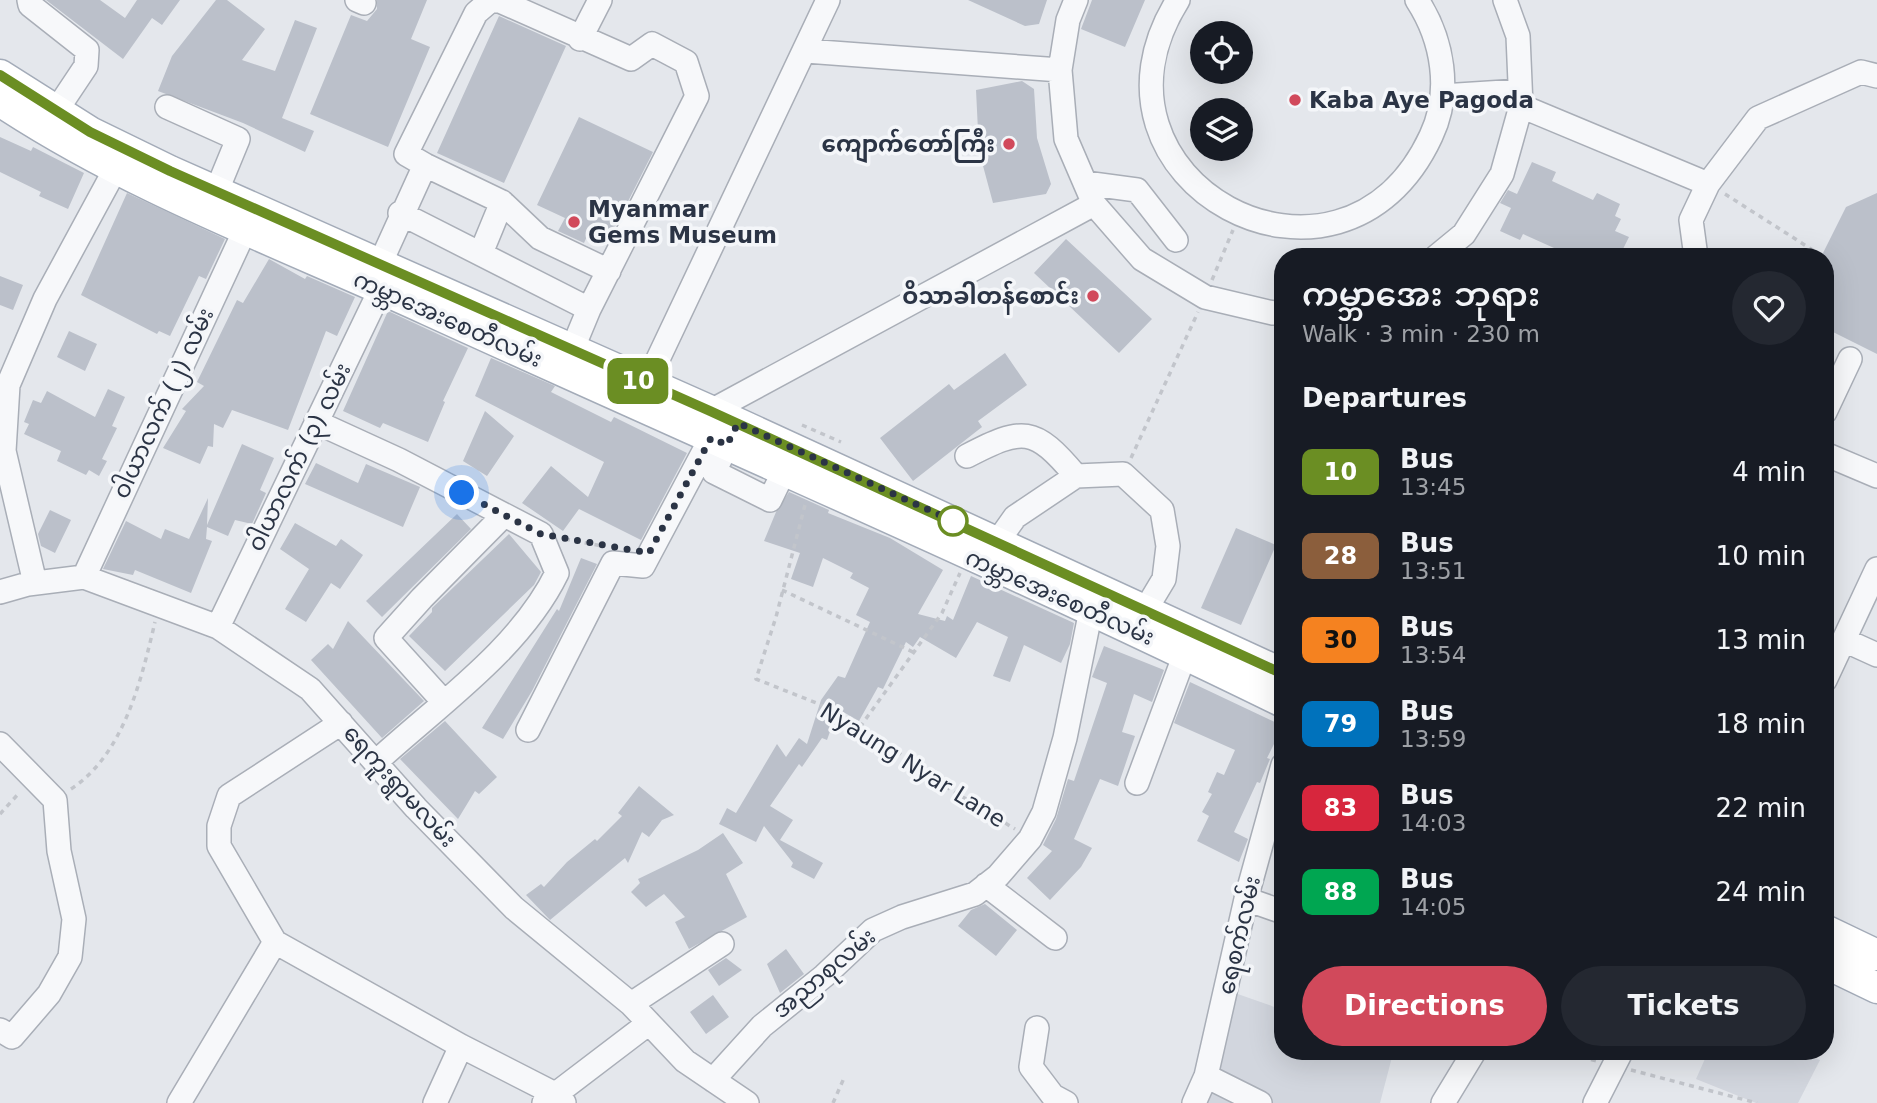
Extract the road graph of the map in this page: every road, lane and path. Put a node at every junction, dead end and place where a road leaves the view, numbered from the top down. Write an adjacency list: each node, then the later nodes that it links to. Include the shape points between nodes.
1 (29, 0): 17 (street, via 87,50 86,66)
2 (600, 0): 8 (street)
3 (828, 0): 9 (street)
4 (1076, 0): 10 (street)
5 (1178, 0): 13 (street, via 1165,21 1154,55 1152,92 1158,128 1174,161 1198,189 1227,210 1261,224 1334,223 1368,209 1397,188 1421,159 1436,126)
6 (1417, 0): 13 (street, via 1441,53)
7 (1505, 0): 14 (street, via 1518,36)
8 (580, 39): 18 (street, via 500,1 490,1 476,13 406,154); 32 (street, via 631,59 652,44 686,62 697,96)
9 (806, 51): 10 (street); 40 (street)
10 (1060, 70): 22 (street, via 1066,139)
11 (0, 75): 17 (main road, ကမ္ဘာအေးစေတီလမ်း)
12 (1877, 76): 20 (street, via 1861,72 1758,118)
13 (1442, 96): 14 (street)
14 (1520, 98): 20 (street); 28 (street, via 1502,174)
15 (0, 101): 19 (main road, ကမ္ဘာအေးစေတီလမ်း)
16 (167, 107): 21 (street, via 238,139)
17 (56, 111): 21 (main road, ကမ္ဘာအေးစေတီလမ်း, via 90,132)
18 (425, 165): 23 (street); 24 (street, ဝါယာလက် (၃) လမ်း)
19 (116, 168): 25 (main road, ကမ္ဘာအေးစေတီလမ်း); 58 (street, via 45,299 8,385 4,451)
20 (1708, 184): 29 (street, via 1691,220); 30 (path)
21 (217, 190): 25 (main road, ကမ္ဘာအေးစေတီလမ်း)
22 (1089, 194): 27 (street, via 1137,190); 34 (street, via 1142,260); 43 (street)
23 (502, 202): 31 (street); 32 (street, via 540,238)
24 (400, 213): 31 (street); 33 (street, ဝါယာလက် (၃) လမ်း)
25 (251, 219): 33 (main road, ကမ္ဘာအေးစေတီလမ်း); 57 (street, ဝါယာလက် (၂) လမ်း)
26 (1233, 230): 34 (path)
27 (1176, 240)
28 (1453, 248)
29 (1695, 248)
30 (1809, 248)
31 (481, 254): 35 (street)
32 (609, 271): 35 (street)
33 (384, 274): 37 (main road, ကမ္ဘာအေးစေတီလမ်း); 40 (main road, ကမ္ဘာအေးစေတီလမ်း); 41 (street, ဝါယာလက် (၃) လမ်း)
34 (1205, 297): 36 (street); 47 (path)
35 (589, 309): 37 (street)
36 (1274, 310)
37 (572, 350): 40 (main road, ကမ္ဘာအေးစေတီလမ်း)
38 (1850, 359): 39 (street)
39 (1834, 393)
40 (641, 394): 43 (main road, ကမ္ဘာအေးစေတီလမ်း)
41 (316, 422): 51 (street); 64 (street, ဝါယာလက် (၃) လမ်း)
42 (802, 425): 44 (path)
43 (722, 429): 50 (main road, ကမ္ဘာအေးစေတီလမ်း, via 784,471); 53 (main road, ကမ္ဘာအေးစေတီလမ်း); 75 (street, via 643,566 612,563)
44 (841, 442)
45 (967, 456): 48 (street, via 1001,438 1026,434 1055,450)
46 (1834, 461): 49 (street)
47 (1123, 474): 48 (street); 62 (street, via 1162,510 1168,546 1164,579)
48 (1076, 476): 53 (street, via 1015,517)
49 (1877, 476)
50 (812, 483): 55 (main road, ကမ္ဘာအေးစေတီလမ်း); 59 (path)
51 (504, 515): 52 (street); 72 (street, via 387,639)
52 (541, 534): 54 (path); 72 (street, via 557,573 542,604)
53 (998, 541): 62 (main road, ကမ္ဘာအေးစေတီလမ်း)
54 (614, 548)
55 (968, 555): 63 (main road, ကမ္ဘာအေးစေတီလမ်း); 66 (path, via 942,613)
56 (1877, 569): 65 (street)
57 (84, 577): 58 (street, ရေကူးရွာမလမ်း); 61 (street, ရေကူးရွာမလမ်း)
58 (35, 583): 60 (street, ရေကူးရွာမလမ်း)
59 (782, 590): 66 (path); 74 (path, Nyaung Nyar Lane, via 755,679 819,704)
60 (0, 592)
61 (159, 603): 64 (street, ရေကူးရွာမလမ်း); 81 (path, via 138,684 107,758)
62 (1146, 609): 70 (main road, ကမ္ဘာအေးစေတီလမ်း)
63 (1091, 610): 67 (main road, ကမ္ဘာအေးစေတီလမ်း); 83 (street, အညာစုလမ်း, via 1065,738 1044,811)
64 (218, 627): 73 (street, ရေကူးရွာမလမ်း, via 310,689)
65 (1844, 640): 68 (street); 69 (street)
66 (915, 653): 74 (path)
67 (1185, 654): 71 (main road, ကမ္ဘာအေးစေတီလမ်း); 79 (street)
68 (1877, 655)
69 (1834, 661)
70 (1274, 670)
71 (1274, 698)
72 (443, 701): 77 (street)
73 (341, 723): 77 (street, ရေကူးရွာမလမ်း); 89 (street, via 229,796 223,810 219,846)
74 (860, 727): 83 (path, Nyaung Nyar Lane)
75 (528, 730)
76 (0, 744): 78 (street)
77 (376, 762): 94 (street, ရေကူးရွာမလမ်း, via 514,908)
78 (34, 776): 81 (street); 82 (path)
79 (1138, 783)
80 (1274, 797): 85 (street, ရေစက်လမ်း)
81 (55, 800): 97 (street, via 59,851 74,919 70,957 49,995 12,1037)
82 (0, 814)
83 (1030, 839): 84 (street, အညာစုလမ်း)
84 (986, 885): 88 (street); 104 (street, အညာစုလမ်း, via 975,894 873,929 762,1026)
85 (1245, 899): 86 (street); 102 (street, ရေစက်လမ်း)
86 (1274, 909)
87 (1834, 934): 91 (main road)
88 (1055, 938)
89 (275, 942): 98 (street); 106 (street)
90 (722, 944): 94 (street)
91 (1877, 954)
92 (1834, 966): 93 (main road)
93 (1877, 988)
94 (631, 1004): 95 (street, ရေကူးရွာမလမ်း)
95 (649, 1023): 104 (street, ရေကူးရွာမလမ်း, via 685,1061); 105 (street)
96 (1037, 1027): 110 (street, via 1031,1067 1053,1096)
97 (0, 1030)
98 (461, 1046): 105 (street); 107 (street)
99 (1469, 1060): 113 (street)
100 (1617, 1060): 114 (street)
101 (1621, 1060): 115 (path)
102 (1206, 1076): 111 (street, ရေစက်လမ်း); 112 (street)
103 (844, 1078): 109 (path)
104 (713, 1080): 108 (street, ရေကူးရွာမလမ်း)
105 (554, 1100)
106 (179, 1103)
107 (435, 1103)
108 (747, 1103)
109 (833, 1103)
110 (1066, 1103)
111 (1194, 1103)
112 (1260, 1103)
113 (1443, 1103)
114 (1595, 1103)
115 (1756, 1103)

